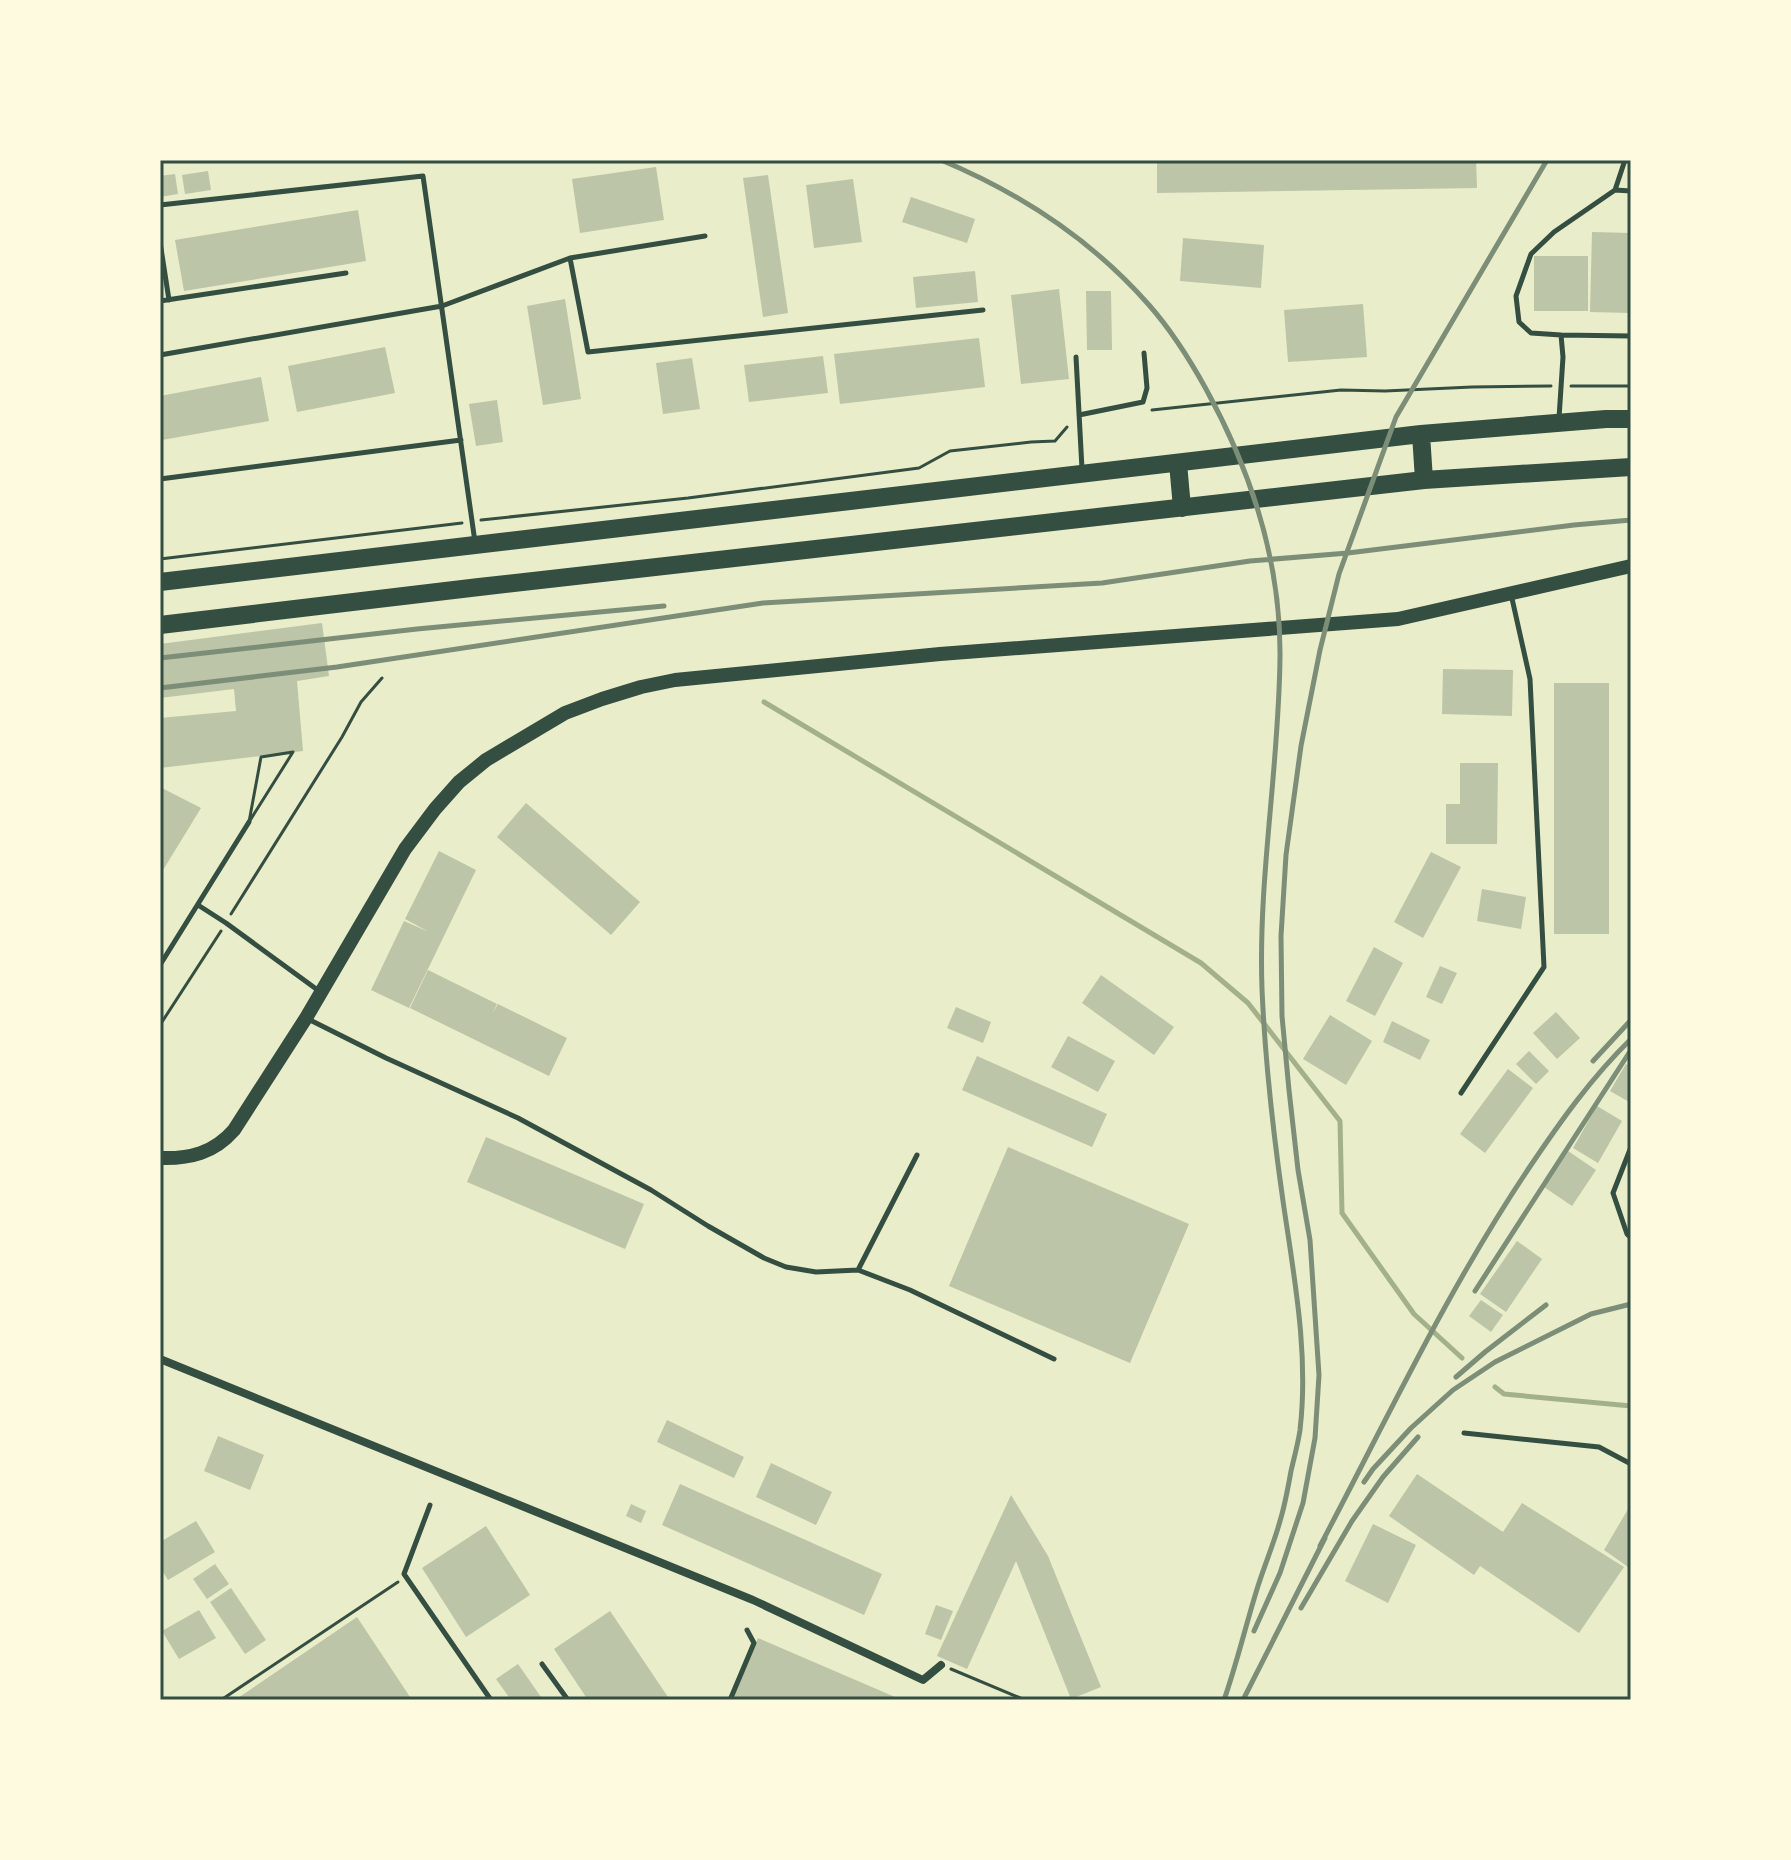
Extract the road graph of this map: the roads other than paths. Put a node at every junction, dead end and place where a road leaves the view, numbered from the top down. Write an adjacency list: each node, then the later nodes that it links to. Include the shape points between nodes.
1 (1625, 160): 2 (lane)
2 (1615, 190): 3 (lane); 13 (lane, via 1531,254 1516,296 1519,322 1531,333)
3 (1631, 191)
4 (160, 205): 11 (lane, via 423,176)
5 (705, 236): 7 (lane)
6 (160, 242): 9 (lane)
7 (570, 258): 11 (lane); 12 (lane, via 588,352)
8 (346, 273): 9 (lane)
9 (169, 300): 10 (lane)
10 (160, 301)
11 (442, 306): 16 (lane); 22 (lane)
12 (983, 310)
13 (1561, 335): 14 (lane); 20 (lane)
14 (1631, 336)
15 (1144, 353): 18 (lane, via 1143,402)
16 (160, 355)
17 (1076, 357): 18 (lane)
18 (1079, 415): 25 (lane)
19 (1631, 419): 20 (highway)
20 (1559, 423): 21 (highway)
21 (1421, 434): 23 (highway); 27 (highway)
22 (461, 440): 26 (lane); 29 (lane)
23 (1178, 463): 25 (highway); 28 (highway)
24 (1631, 467): 27 (highway)
25 (1082, 474): 29 (highway)
26 (160, 479)
27 (1424, 480): 28 (highway)
28 (1182, 508): 33 (highway)
29 (475, 545): 31 (highway)
30 (1631, 566): 32 (street)
31 (160, 582)
32 (1511, 593): 37 (street, via 1398,619 675,680 602,699 531,732 459,782 405,849); 39 (lane, via 1530,679 1544,967)
33 (160, 625)
34 (249, 822): 35 (lane)
35 (198, 905): 36 (lane); 37 (lane)
36 (160, 965)
37 (320, 992): 38 (street)
38 (306, 1018): 42 (street, via 227,1138 204,1153); 44 (lane, via 518,1118 764,1258 816,1272)
39 (1461, 1093)
40 (1631, 1147): 43 (lane, via 1613,1193)
41 (917, 1155): 44 (lane)
42 (160, 1158)
43 (1631, 1238)
44 (858, 1270): 46 (lane)
45 (160, 1359): 52 (street, via 753,1600 923,1680)
46 (1054, 1359)
47 (1464, 1433): 48 (lane, via 1599,1447)
48 (1631, 1464)
49 (430, 1505): 53 (lane, via 404,1574)
50 (747, 1630): 55 (lane, via 754,1643)
51 (542, 1664): 54 (lane)
52 (941, 1665)
53 (491, 1700)
54 (568, 1700)
55 (730, 1700)

